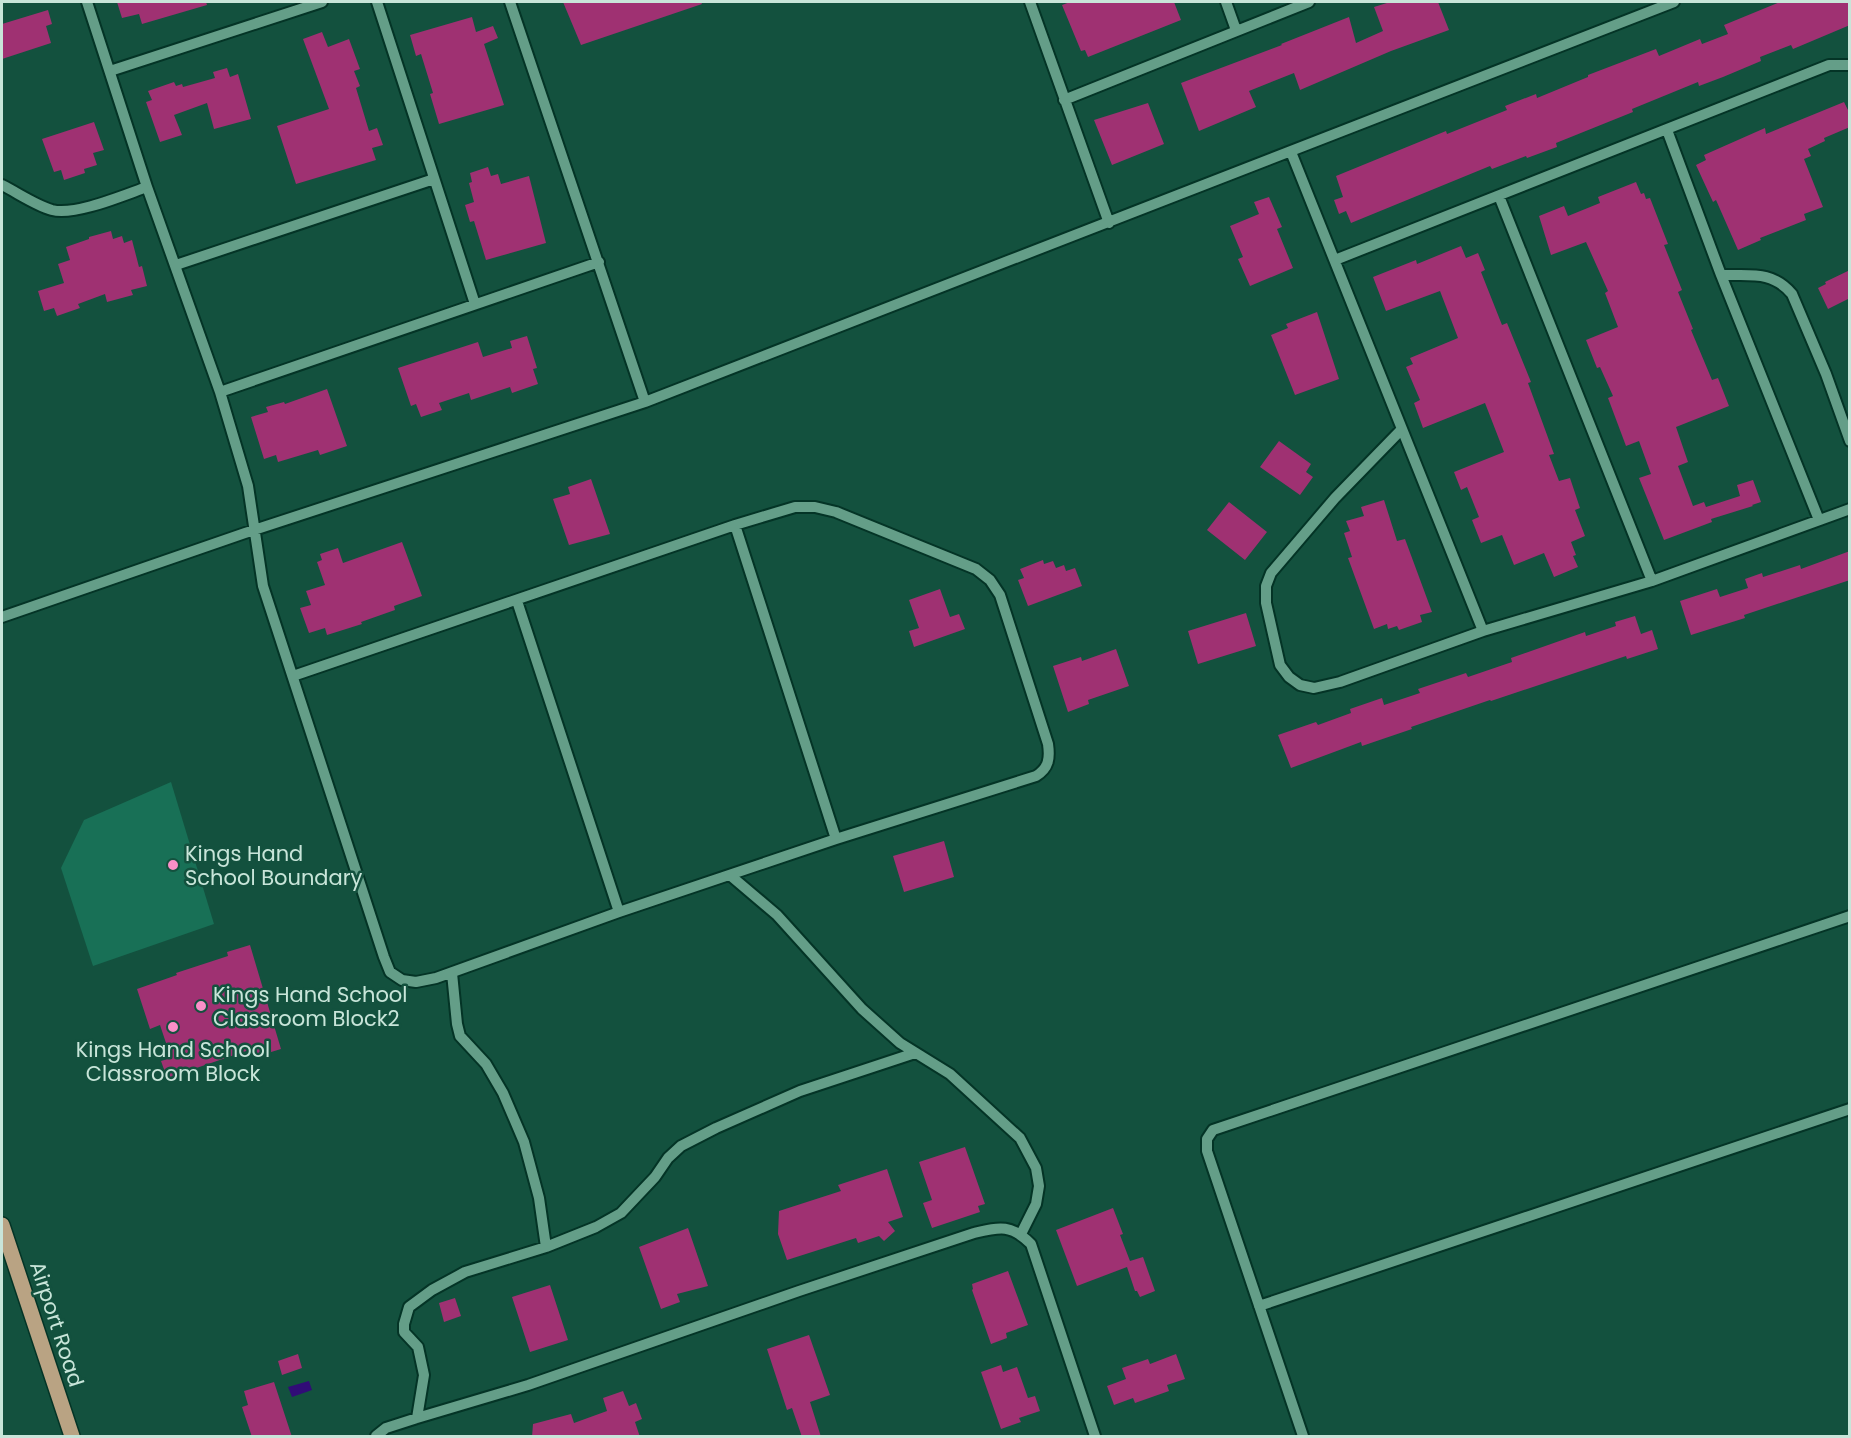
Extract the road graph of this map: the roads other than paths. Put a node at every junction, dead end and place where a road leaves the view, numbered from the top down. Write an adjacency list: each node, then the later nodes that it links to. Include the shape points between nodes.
1 (87, 2): 11 (street)
2 (321, 2): 11 (street)
3 (377, 2): 15 (street)
4 (510, 2): 21 (street)
5 (1030, 2): 12 (street)
6 (1226, 2): 9 (street)
7 (1309, 2): 9 (street)
8 (1674, 2): 14 (street)
9 (1236, 30): 12 (street)
10 (1850, 65): 13 (street, via 1829,65)
11 (110, 71): 17 (street)
12 (1064, 100): 19 (street)
13 (1666, 130): 18 (street); 23 (street)
14 (1290, 152): 19 (street); 20 (street)
15 (434, 179): 22 (street); 24 (street)
16 (2, 185): 17 (street, via 61,211)
17 (147, 188): 22 (street)
18 (1499, 196): 20 (street); 33 (street)
19 (1109, 223): 26 (street)
20 (1335, 260): 27 (street)
21 (599, 262): 24 (street); 26 (street)
22 (176, 265): 25 (street)
23 (1721, 274): 28 (street, via 1773,278 1792,294); 30 (street)
24 (475, 304): 25 (street)
25 (220, 392): 32 (street, via 248,486)
26 (645, 402): 32 (street)
27 (1402, 429): 36 (street); 36 (street, via 1270,573 1266,603 1280,665 1300,686 1314,688)
28 (1850, 441)
29 (1850, 509): 30 (street)
30 (1819, 520): 33 (street)
31 (735, 525): 34 (street); 38 (street); 38 (street, via 795,507 815,507 976,569 1000,595 1038,712 1050,756 1043,772)
32 (256, 530): 35 (street); 37 (street, via 263,586)
33 (1652, 580): 36 (street)
34 (517, 601): 37 (street); 40 (street)
35 (2, 616)
36 (1483, 631)
37 (292, 676): 42 (street, via 390,972 402,980 416,982)
38 (836, 839): 39 (street)
39 (731, 876): 40 (street); 43 (street, via 777,915 862,1008)
40 (619, 912): 42 (street)
41 (1850, 916): 48 (street, via 1213,1130 1207,1139 1207,1152)
42 (452, 973): 47 (street, via 460,1036 486,1064 524,1142 541,1208)
43 (915, 1053): 46 (street, via 950,1074 1020,1138 1036,1168 1040,1186); 47 (street, via 800,1091 681,1146 621,1212 596,1227)
44 (1850, 1109): 48 (street)
45 (2, 1225): 50 (main road, Airport Road)
46 (1021, 1234): 49 (street, via 997,1228 974,1233 528,1385); 52 (street, via 1038,1260)
47 (546, 1247): 49 (street, via 465,1272 409,1307 404,1332 418,1347 424,1375)
48 (1259, 1306): 53 (street)
49 (417, 1418): 51 (street, via 386,1428)
50 (72, 1437)
51 (376, 1437)
52 (1095, 1437)
53 (1303, 1437)

